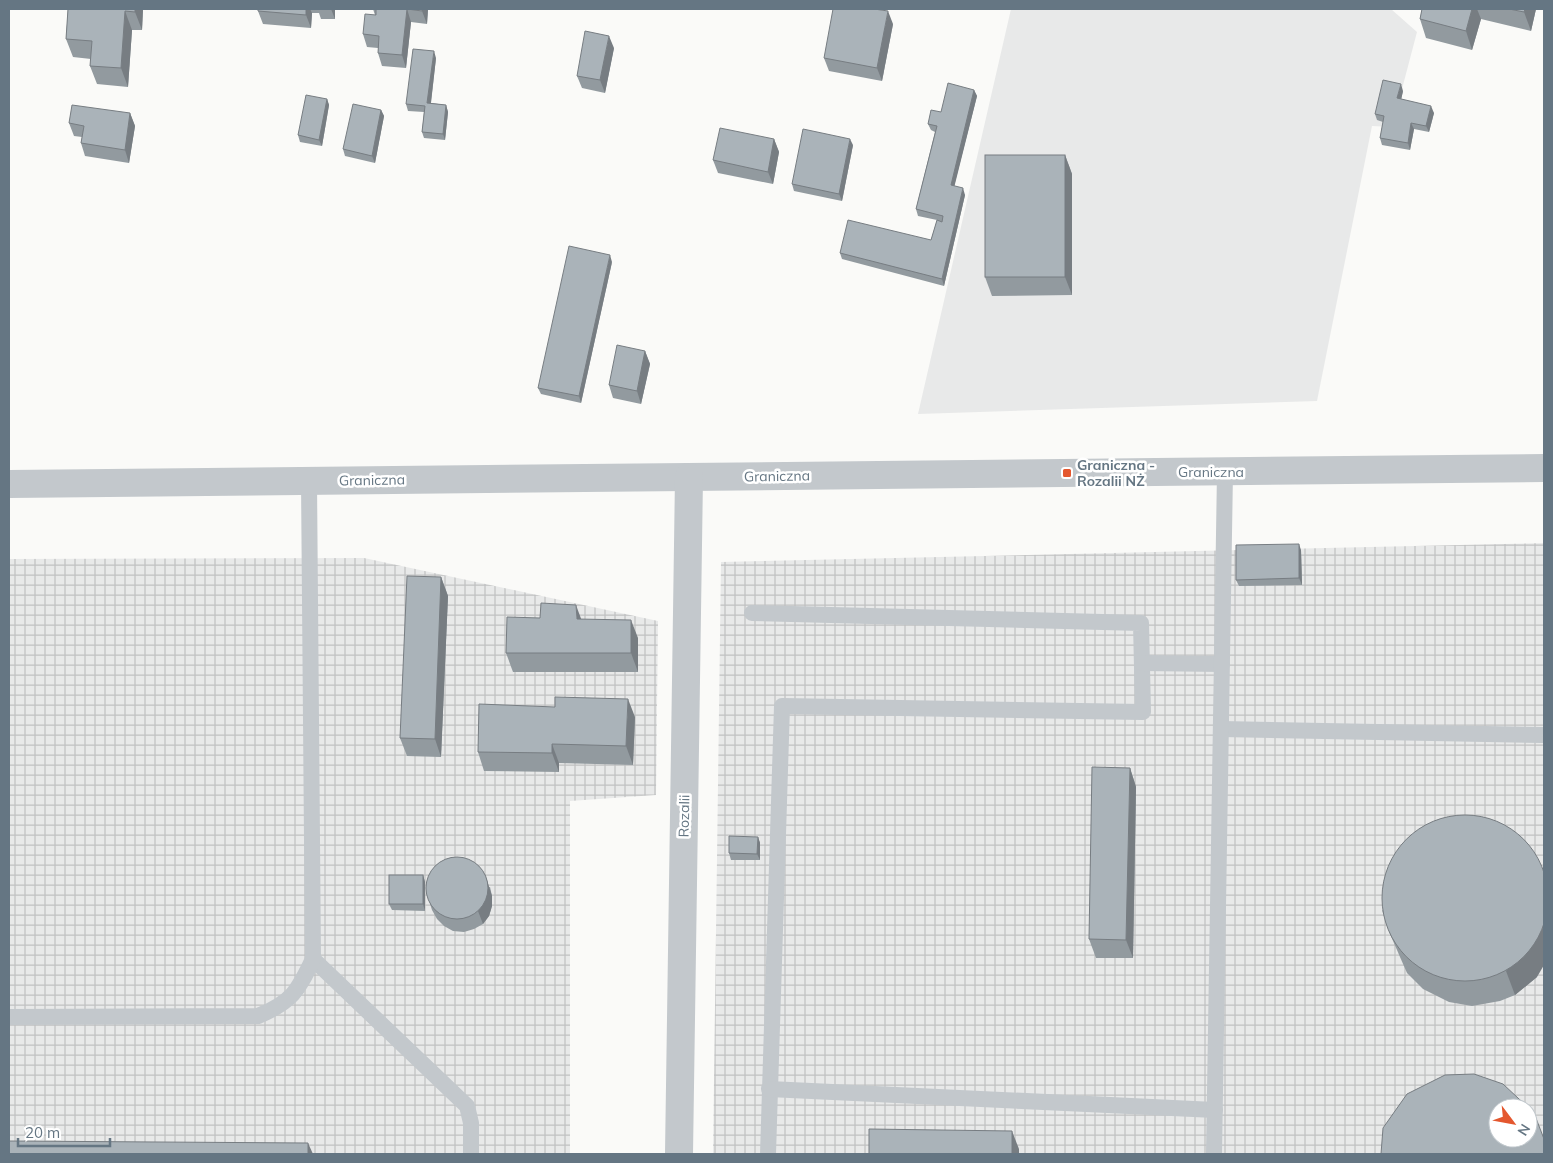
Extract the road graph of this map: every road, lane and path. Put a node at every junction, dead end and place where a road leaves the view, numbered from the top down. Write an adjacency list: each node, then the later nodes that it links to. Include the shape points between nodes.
1 (1544, 468): 2 (street, Graniczna)
2 (1225, 472): 3 (street, Graniczna); 8 (lane)
3 (689, 477): 4 (street, Graniczna); 16 (street, Rozalii)
4 (309, 481): 5 (street, Graniczna); 11 (lane)
5 (9, 484)
6 (752, 613): 7 (lane, via 1141,623)
7 (1142, 663): 8 (lane); 13 (lane, via 1143,712 782,706)
8 (1222, 664): 9 (lane)
9 (1221, 729): 10 (lane); 14 (lane)
10 (1544, 734)
11 (313, 959): 12 (lane, via 299,989 277,1008 258,1016); 15 (lane, via 467,1106 471,1123)
12 (9, 1017)
13 (769, 1089): 14 (lane); 17 (lane)
14 (1215, 1110): 18 (lane)
15 (471, 1154)
16 (679, 1154)
17 (768, 1154)
18 (1214, 1154)

